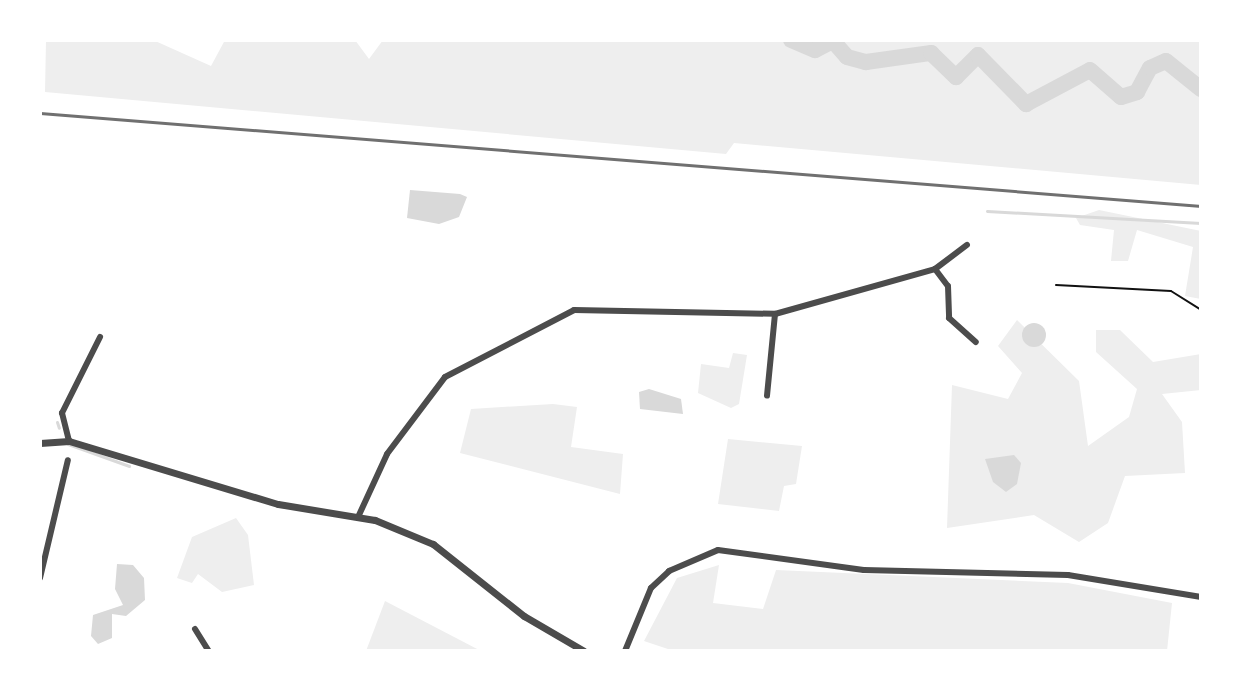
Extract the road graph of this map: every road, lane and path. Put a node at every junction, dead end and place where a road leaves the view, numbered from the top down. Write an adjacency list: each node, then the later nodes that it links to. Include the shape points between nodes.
1 (967, 245): 2 (street)
2 (935, 269): 5 (street); 7 (street, via 948,286 949,318)
3 (1056, 285): 4 (path, via 1171,291)
4 (1201, 310)
5 (775, 314): 8 (street); 12 (street, via 636,306 574,310 540,323 445,377 387,454)
6 (100, 337): 9 (street, via 62,413)
7 (976, 342)
8 (767, 396)
9 (69, 441): 10 (street); 12 (street, via 278,504)
10 (40, 443)
11 (68, 460): 13 (street)
12 (359, 515): 17 (street, via 433,544 524,616)
13 (40, 578)
14 (1201, 597): 18 (street, via 1068,575 864,570 718,550 669,571 651,588)
15 (195, 629): 16 (street)
16 (209, 651)
17 (584, 651)
18 (625, 651)

